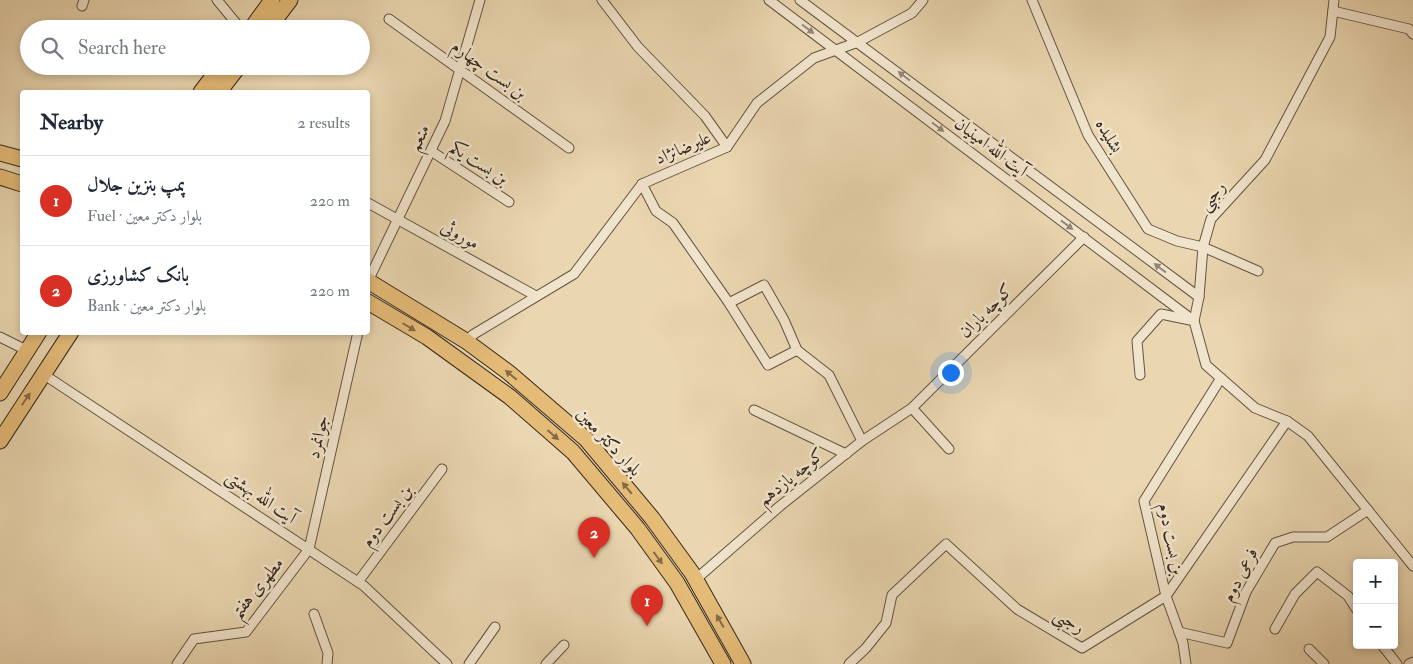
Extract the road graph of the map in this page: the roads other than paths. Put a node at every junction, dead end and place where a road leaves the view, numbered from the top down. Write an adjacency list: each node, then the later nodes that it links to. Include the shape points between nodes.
1 (217, 0): 13 (street)
2 (272, 0): 14 (main road)
3 (290, 0): 15 (main road)
4 (480, 0): 19 (street, منعم)
5 (602, 0): 24 (street, via 638,47 705,116)
6 (769, 0): 18 (street, آیت الله امینیان, one-way to 18)
7 (800, 0): 17 (street, آیت الله امینیان)
8 (923, 0): 17 (street, علیرضانژاد, via 912,13)
9 (1032, 0): 36 (street, بشلیده, via 1088,135 1148,229)
10 (1334, 0): 11 (street, رجبی)
11 (1332, 10): 16 (street, via 1410,29); 36 (street, رجبی, via 1330,37 1265,160 1211,219)
12 (390, 19): 19 (street, بن بست چهارم)
13 (234, 20)
14 (258, 20)
15 (275, 20)
16 (1413, 34)
17 (858, 42): 18 (street, علیرضانژاد); 41 (street, آیت الله امینیان, one-way to 17)
18 (836, 50): 24 (street, علیرضانژاد, via 814,58 757,103); 35 (street, آیت الله امینیان, one-way to 35)
19 (460, 69): 25 (street, بن بست چهارم); 26 (street, منعم, via 445,121)
20 (214, 75): 22 (main road)
21 (232, 75): 23 (main road)
22 (203, 90)
23 (221, 90)
24 (727, 147): 31 (street, علیرضانژاد)
25 (569, 148)
26 (431, 151): 32 (street, بن بست یکم); 34 (street, منعم)
27 (0, 153): 28 (main road)
28 (20, 158)
29 (0, 177): 30 (main road)
30 (20, 183)
31 (642, 184): 40 (street, علیرضانژاد, via 574,274); 43 (street, via 656,211 673,223)
32 (509, 202)
33 (370, 204): 34 (street, موروثی)
34 (399, 219): 38 (street, منعم); 40 (street, موروثی)
35 (1084, 237): 44 (street, آیت الله امینیان); 56 (street, کوچه باران)
36 (1203, 247): 37 (street, بشلیده); 41 (street, رجبی)
37 (1258, 271)
38 (370, 277)
39 (370, 282): 49 (main road, بلوار دکتر معین)
40 (536, 296): 49 (street, علیرضانژاد)
41 (1199, 297): 44 (street, رجبی)
42 (370, 303): 84 (main road, بلوار دکتر معین, one-way to 84, via 428,337 510,397 573,452 638,529 676,583)
43 (729, 303): 50 (street, via 768,365); 50 (street, via 764,285)
44 (1194, 321): 53 (street, via 1161,314 1137,341); 54 (street, رجبی, via 1206,365)
45 (37, 335): 51 (main road)
46 (69, 335): 52 (main road)
47 (357, 335): 65 (street, جوانمرد)
48 (0, 337): 51 (street)
49 (466, 341): 67 (main road, بلوار دکتر معین, one-way to 49, via 652,518 586,440 508,372)
50 (797, 350): 60 (street, via 828,375)
51 (28, 351): 55 (main road)
52 (43, 374): 59 (main road, one-way to 52); 65 (street, آیت الله بهشتی)
53 (1140, 375)
54 (1221, 378): 58 (street, رجبی, via 1255,408); 69 (street, بن بست دوم, via 1144,501)
55 (0, 393)
56 (912, 408): 60 (street, کوچه یازدهم); 61 (street)
57 (754, 410): 62 (street)
58 (1287, 421): 64 (street, رجبی, via 1308,436); 69 (street, رجبی)
59 (0, 441)
60 (862, 442): 62 (street, کوچه یازدهم)
61 (949, 449)
62 (846, 454): 67 (street, کوچه یازدهم)
63 (442, 469): 68 (street, بن بست دوم)
64 (1368, 510): 66 (street, رجبی); 74 (street, فرعی دوم, via 1327,537 1293,537 1275,543 1246,592 1227,643)
65 (309, 549): 68 (street, آیت الله بهشتی); 79 (street, مطهری هفتم, via 246,632 194,639)
66 (1413, 566)
67 (695, 580): 85 (main road, بلوار دکتر معین, one-way to 67)
68 (358, 582): 81 (street, آیت الله بهشتی)
69 (1166, 596): 74 (street, بن بست دوم); 86 (street, رجبی, via 1082,648 1017,609 946,544 892,595 886,623)
70 (1353, 604): 73 (street, via 1348,596 1317,572 1294,594)
71 (314, 614): 80 (street, via 328,653)
72 (495, 627): 82 (street)
73 (1275, 629)
74 (1179, 632): 87 (street, بن بست دوم)
75 (564, 645): 83 (street)
76 (1309, 649): 88 (street)
77 (1385, 649): 89 (street)
78 (1413, 662): 90 (street)
79 (177, 664)
80 (327, 664)
81 (447, 664)
82 (469, 664)
83 (546, 664)
84 (723, 664)
85 (743, 664)
86 (849, 664)
87 (1186, 664)
88 (1324, 664)
89 (1397, 664)
90 (1409, 664)

